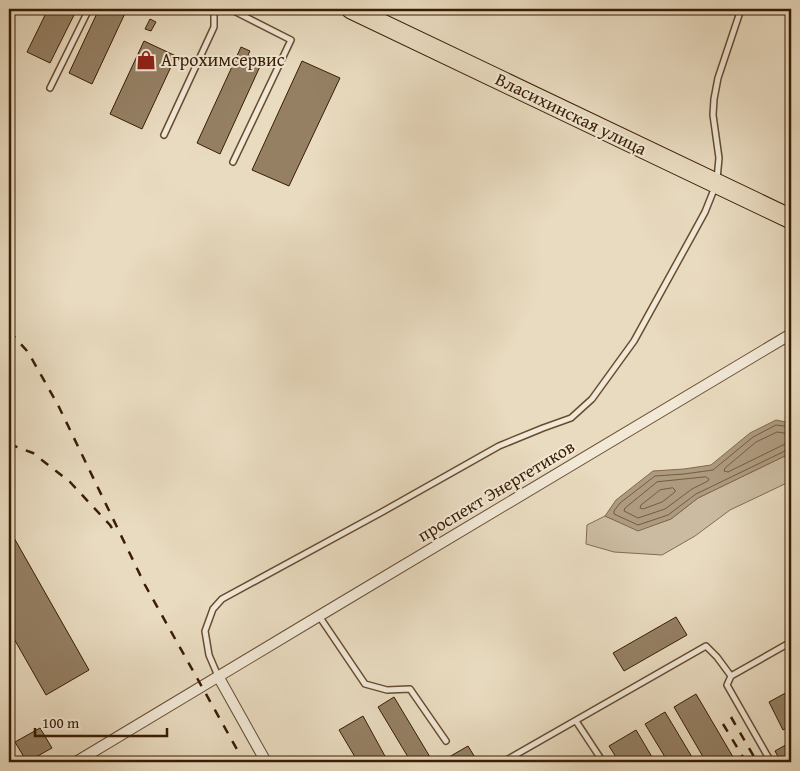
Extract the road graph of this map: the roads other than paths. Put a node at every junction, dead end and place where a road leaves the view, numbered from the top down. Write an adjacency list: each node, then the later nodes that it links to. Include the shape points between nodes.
1 (89, 9): 6 (lane)
2 (214, 9): 7 (lane, via 214,27)
3 (230, 9): 8 (lane, via 291,40)
4 (351, 9): 9 (highway, Власихинская улица)
5 (741, 9): 9 (lane, via 714,99 719,158)
6 (50, 88)
7 (164, 135)
8 (233, 162)
9 (716, 184): 10 (highway, Власихинская улица); 14 (lane, via 705,212 634,341 592,399 571,418 499,446 222,599 213,609 205,631 209,655)
10 (791, 219)
11 (791, 334): 12 (street, проспект Энергетиков)
12 (319, 616): 14 (street, проспект Энергетиков); 17 (lane, via 365,684 387,690 410,689)
13 (791, 642): 15 (lane)
14 (218, 676): 18 (street, проспект Энергетиков); 19 (street)
15 (731, 676): 16 (lane, via 706,646); 22 (lane, via 727,685)
16 (576, 720): 20 (lane); 21 (lane)
17 (446, 741)
18 (76, 762)
19 (266, 762)
20 (503, 762)
21 (603, 762)
22 (771, 762)

